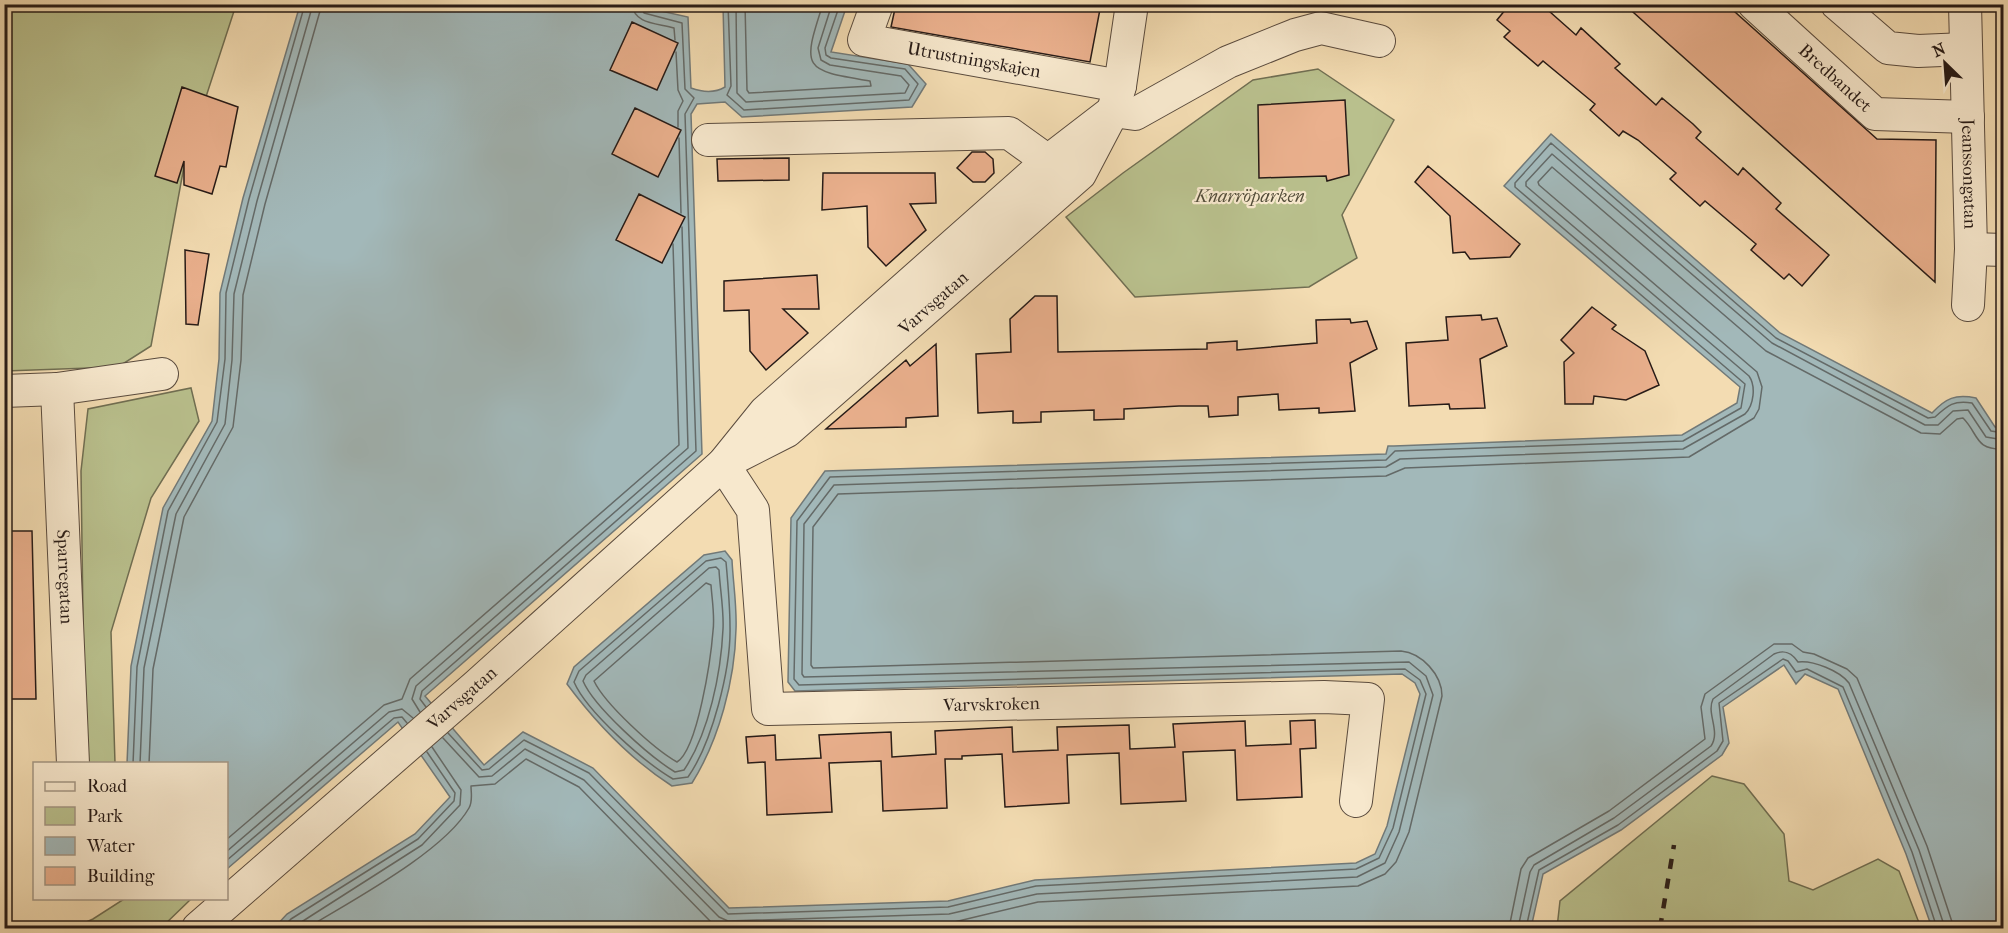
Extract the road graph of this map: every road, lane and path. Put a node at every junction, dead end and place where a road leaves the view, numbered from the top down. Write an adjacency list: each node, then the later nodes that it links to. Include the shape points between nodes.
1 (877, 4): 8 (street, Utrustningskajen, via 864,40)
2 (1132, 4): 8 (street, Varvsgatan)
3 (1754, 4): 9 (street, Bredbandet, via 1875,114)
4 (1837, 4): 7 (street, via 1888,48)
5 (1965, 4): 7 (street, Jeanssongatan)
6 (1379, 41): 8 (street, via 1321,28 1295,34 1228,62 1135,114)
7 (1966, 49): 9 (street, Jeanssongatan)
8 (1117, 98): 11 (street, Varvsgatan); 18 (street, Varvsgatan, via 1080,174 787,431)
9 (1968, 117): 12 (street, Jeanssongatan)
10 (708, 140): 11 (street, via 1009,133)
11 (1048, 161): 18 (street, Varvsgatan, via 765,412)
12 (1971, 249): 13 (street); 14 (street, Jeanssongatan)
13 (2004, 250)
14 (1968, 305)
15 (162, 374): 16 (street)
16 (57, 389): 17 (street); 19 (street, Sparregatan)
17 (4, 391)
18 (723, 464): 20 (street, Varvskroken, via 753,510 768,708 1368,699); 21 (street, Varvsgatan)
19 (73, 762)
20 (1356, 801)
21 (198, 928)

